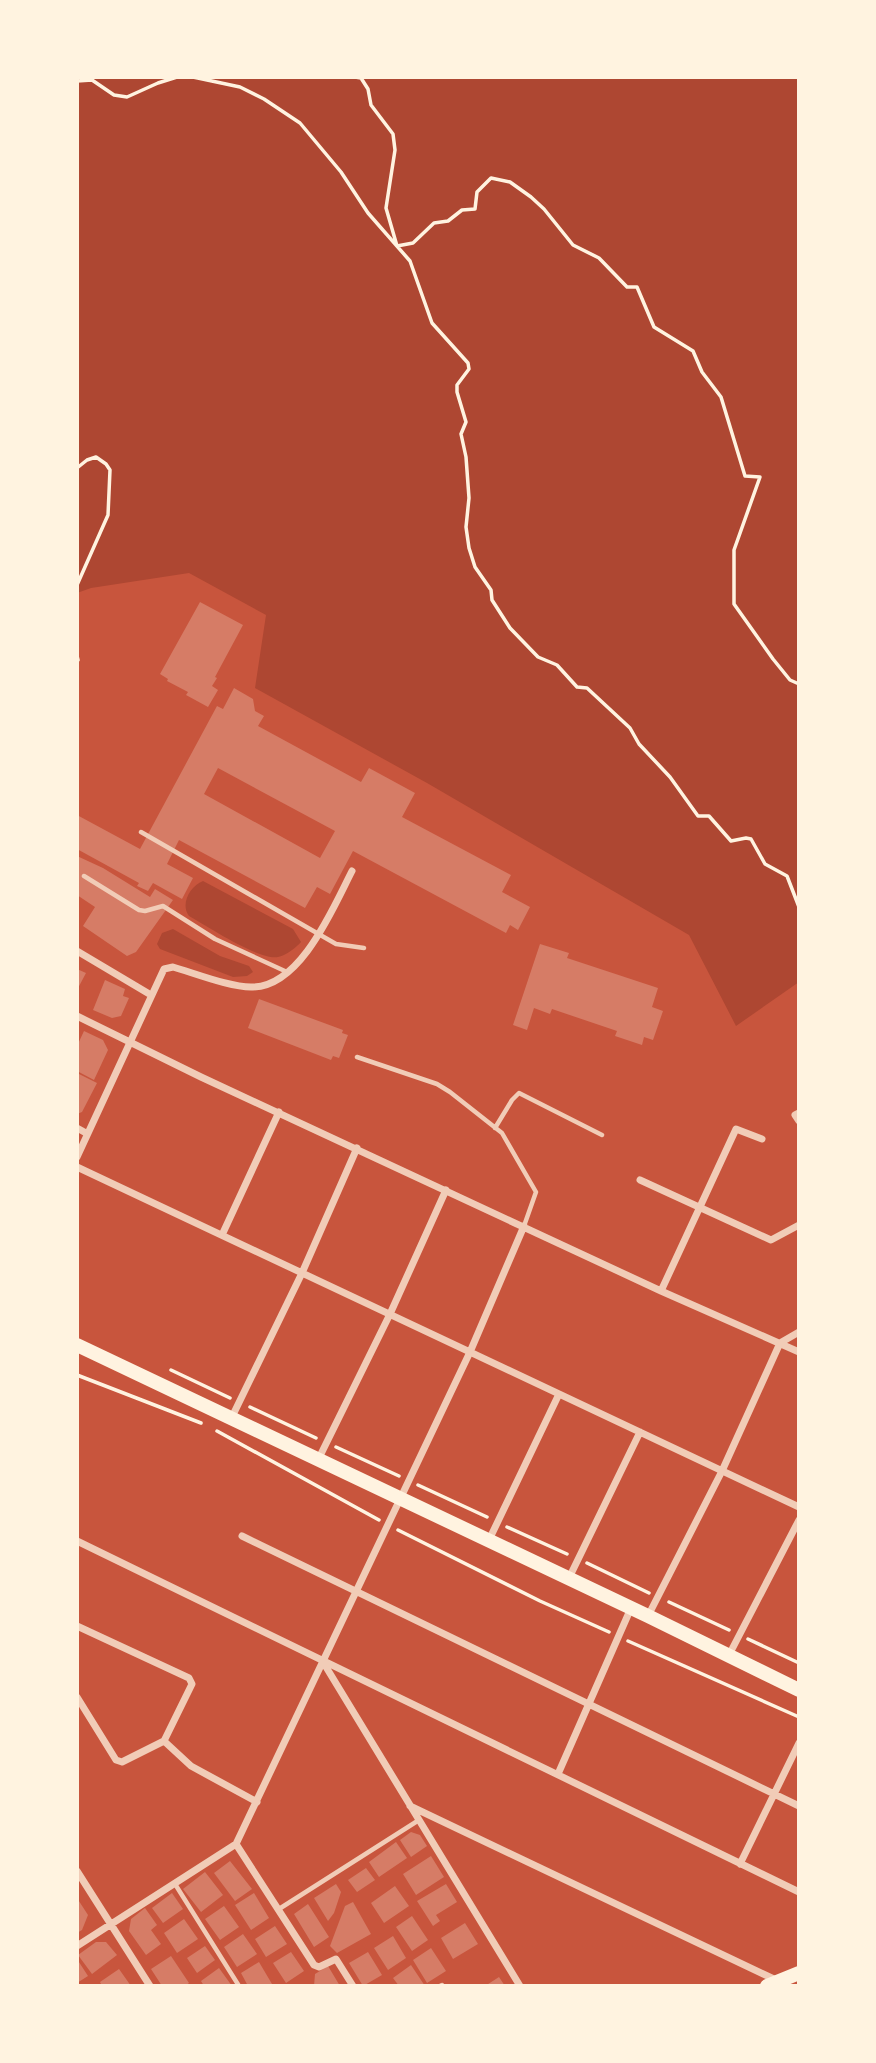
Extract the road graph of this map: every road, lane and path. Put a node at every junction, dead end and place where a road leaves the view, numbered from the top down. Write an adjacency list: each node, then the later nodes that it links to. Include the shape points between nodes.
1 (177, 77): 4 (path, via 127,97 92,80)
2 (193, 77): 5 (path, via 240,87 300,124)
3 (355, 77): 5 (path, via 361,78 371,105 393,134 386,208)
4 (77, 81)
5 (397, 246): 8 (path, via 413,243 434,223 475,209 477,192 491,178 510,182 531,197 573,245 599,258 627,287 637,287 654,327 693,351 721,397 745,476 760,477 734,550 734,604 790,680); 12 (path, via 410,261 432,323 468,363 469,369 457,385 466,422 461,434 469,498 466,527 475,567 491,590 492,600 510,628 538,657 557,665 577,687 587,688 630,728 698,816 709,816 731,841 751,839 765,864 787,876)
6 (77, 468): 7 (path, via 96,457 110,470 108,515)
7 (77, 585)
8 (799, 684)
9 (141, 832): 13 (lane)
10 (352, 872): 13 (street)
11 (85, 876): 16 (lane, via 139,910 163,906 197,929)
12 (799, 907)
13 (318, 934): 14 (lane, via 336,944); 16 (street)
14 (363, 948)
15 (77, 951): 17 (street)
16 (287, 972): 17 (street, via 254,987 170,967 162,972)
17 (151, 995): 19 (street)
18 (77, 1016): 19 (street)
19 (130, 1043): 21 (street); 26 (street)
20 (357, 1057): 25 (lane, via 444,1088)
21 (279, 1112): 29 (street); 37 (street)
22 (799, 1113): 23 (street, via 795,1115)
23 (799, 1121)
24 (77, 1128): 26 (street)
25 (495, 1128): 27 (lane, via 519,1093); 36 (lane, via 509,1142 536,1192)
26 (86, 1133): 30 (street)
27 (602, 1135)
28 (762, 1139): 34 (street, via 736,1129)
29 (357, 1148): 33 (street); 38 (street)
30 (77, 1157)
31 (77, 1167): 37 (street)
32 (640, 1181): 34 (street)
33 (446, 1191): 36 (street); 40 (street)
34 (699, 1208): 35 (street, via 771,1240); 39 (street)
35 (799, 1225)
36 (524, 1226): 39 (street); 44 (street)
37 (222, 1235): 38 (street)
38 (302, 1273): 40 (street); 49 (street)
39 (661, 1291): 42 (street)
40 (390, 1314): 44 (street); 52 (street)
41 (799, 1332): 42 (street)
42 (780, 1343): 45 (street); 54 (street)
43 (77, 1345): 50 (main road)
44 (470, 1352): 48 (street); 55 (street)
45 (799, 1352)
46 (164, 1367): 49 (path)
47 (77, 1375): 60 (path, via 209,1426)
48 (559, 1394): 51 (street); 59 (street)
49 (239, 1402): 50 (street); 52 (path)
50 (231, 1419): 53 (main road)
51 (640, 1432): 54 (street); 64 (street)
52 (327, 1443): 53 (street); 55 (path)
53 (318, 1461): 56 (main road)
54 (722, 1471): 57 (street); 67 (street)
55 (407, 1480): 56 (street); 59 (path)
56 (399, 1499): 60 (street); 63 (main road)
57 (799, 1507)
58 (799, 1520): 71 (street)
59 (498, 1522): 63 (street); 64 (path)
60 (387, 1524): 66 (street); 72 (path)
61 (242, 1536): 66 (street)
62 (77, 1541): 74 (street)
63 (489, 1541): 65 (main road)
64 (578, 1559): 65 (street); 67 (path)
65 (568, 1578): 68 (main road)
66 (355, 1592): 74 (street); 78 (street)
67 (658, 1597): 69 (street); 71 (path)
68 (631, 1608): 69 (main road); 72 (street)
69 (648, 1616): 73 (main road)
70 (77, 1626): 80 (street, via 191,1680)
71 (739, 1635): 73 (street); 75 (path)
72 (619, 1637): 78 (street); 79 (path)
73 (729, 1655): 76 (main road)
74 (323, 1662): 82 (street); 84 (street); 85 (street)
75 (799, 1663)
76 (799, 1690)
77 (77, 1697): 80 (street, via 120,1762)
78 (589, 1704): 82 (street); 83 (street)
79 (799, 1717)
80 (164, 1741): 84 (street, via 191,1766)
81 (799, 1743): 83 (street)
82 (558, 1774): 89 (street)
83 (774, 1793): 86 (street); 89 (street)
84 (257, 1802): 88 (street)
85 (410, 1805): 87 (street); 97 (street)
86 (799, 1806)
87 (419, 1820): 93 (lane); 101 (street)
88 (236, 1844): 91 (street); 93 (street)
89 (740, 1864): 92 (street)
90 (77, 1871): 94 (street)
91 (175, 1884): 94 (street); 99 (lane)
92 (799, 1892)
93 (278, 1909): 100 (street, via 314,1965 337,1959)
94 (111, 1925): 95 (street); 98 (street)
95 (77, 1946)
96 (799, 1973): 97 (main road)
97 (773, 1984)
98 (150, 1986)
99 (239, 1986)
100 (353, 1986)
101 (520, 1986)

